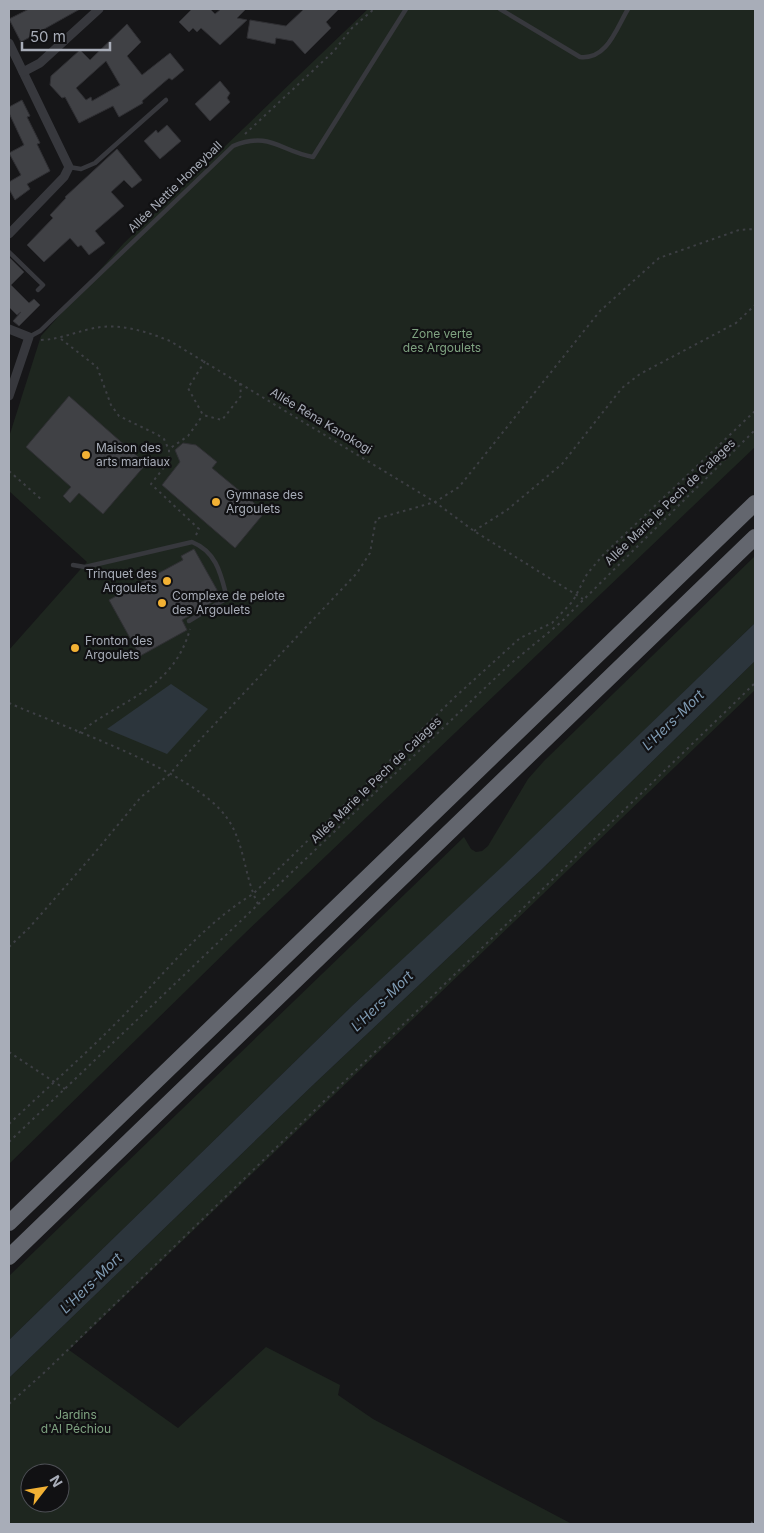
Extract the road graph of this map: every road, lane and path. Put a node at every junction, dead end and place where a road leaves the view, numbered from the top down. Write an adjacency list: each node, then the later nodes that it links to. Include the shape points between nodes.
1 (99, 9): 7 (street, via 40,63)
2 (374, 9): 9 (path)
3 (406, 9): 9 (lane, Allée Nettie Honeyball, via 313,157 256,139)
4 (500, 9): 5 (lane, via 580,57 590,58 607,46)
5 (628, 9)
6 (9, 43): 7 (street)
7 (23, 72): 10 (street)
8 (166, 100): 10 (lane, via 95,163 82,169)
9 (233, 146): 17 (lane, Allée Nettie Honeyball, via 40,331)
10 (69, 167): 12 (street, via 64,177)
11 (755, 229): 28 (path, via 739,230 659,258 600,311 459,487)
12 (9, 234)
13 (9, 252): 14 (lane, via 43,285)
14 (38, 290)
15 (755, 305): 30 (path, via 736,323 640,374 622,388 562,464 507,510)
16 (9, 329): 17 (street)
17 (29, 337): 18 (path, Allée Réna Kanokogi); 21 (street)
18 (61, 339): 19 (path, Allée Réna Kanokogi, via 98,327 136,329 170,341); 25 (path, via 97,367 111,405 119,416 164,439)
19 (206, 361): 20 (path, Allée Réna Kanokogi); 23 (path, via 188,388)
20 (240, 382): 23 (path, via 241,396 222,420); 28 (path, Allée Réna Kanokogi)
21 (9, 396)
22 (755, 411): 34 (path, via 602,555)
23 (203, 415): 25 (path, via 188,436)
24 (755, 430): 35 (path, Allée Marie le Pech de Calages)
25 (169, 449): 32 (path, via 169,461 151,484 199,529)
26 (9, 471): 27 (path)
27 (42, 500)
28 (435, 502): 30 (path, Allée Réna Kanokogi); 40 (path, via 376,519 370,552 357,573)
29 (755, 503): 49 (highway)
30 (474, 531): 34 (path, Allée Réna Kanokogi)
31 (755, 537): 50 (highway)
32 (192, 542): 33 (lane, via 85,567); 36 (lane, via 202,546 215,559 227,598)
33 (73, 565)
34 (577, 594): 35 (path, Allée Réna Kanokogi); 41 (path, via 552,623 520,638 455,697)
35 (583, 599): 42 (path, Allée Marie le Pech de Calages, via 560,623 509,665)
36 (188, 621): 39 (path, via 190,630 164,677)
37 (755, 684): 51 (path)
38 (9, 703): 39 (path)
39 (79, 733): 40 (path)
40 (170, 774): 41 (path, via 198,790 227,818 241,850); 43 (path, via 141,797)
41 (253, 894): 42 (path); 45 (path, via 226,910 179,954 122,1017)
42 (258, 904): 46 (path, Allée Marie le Pech de Calages)
43 (9, 947)
44 (9, 1052): 45 (path)
45 (55, 1082): 46 (path); 47 (path)
46 (65, 1089): 48 (path, Allée Marie le Pech de Calages)
47 (9, 1124)
48 (9, 1142)
49 (9, 1223)
50 (9, 1257)
51 (9, 1404)
52 (755, 1518): 53 (path)
53 (751, 1524)

